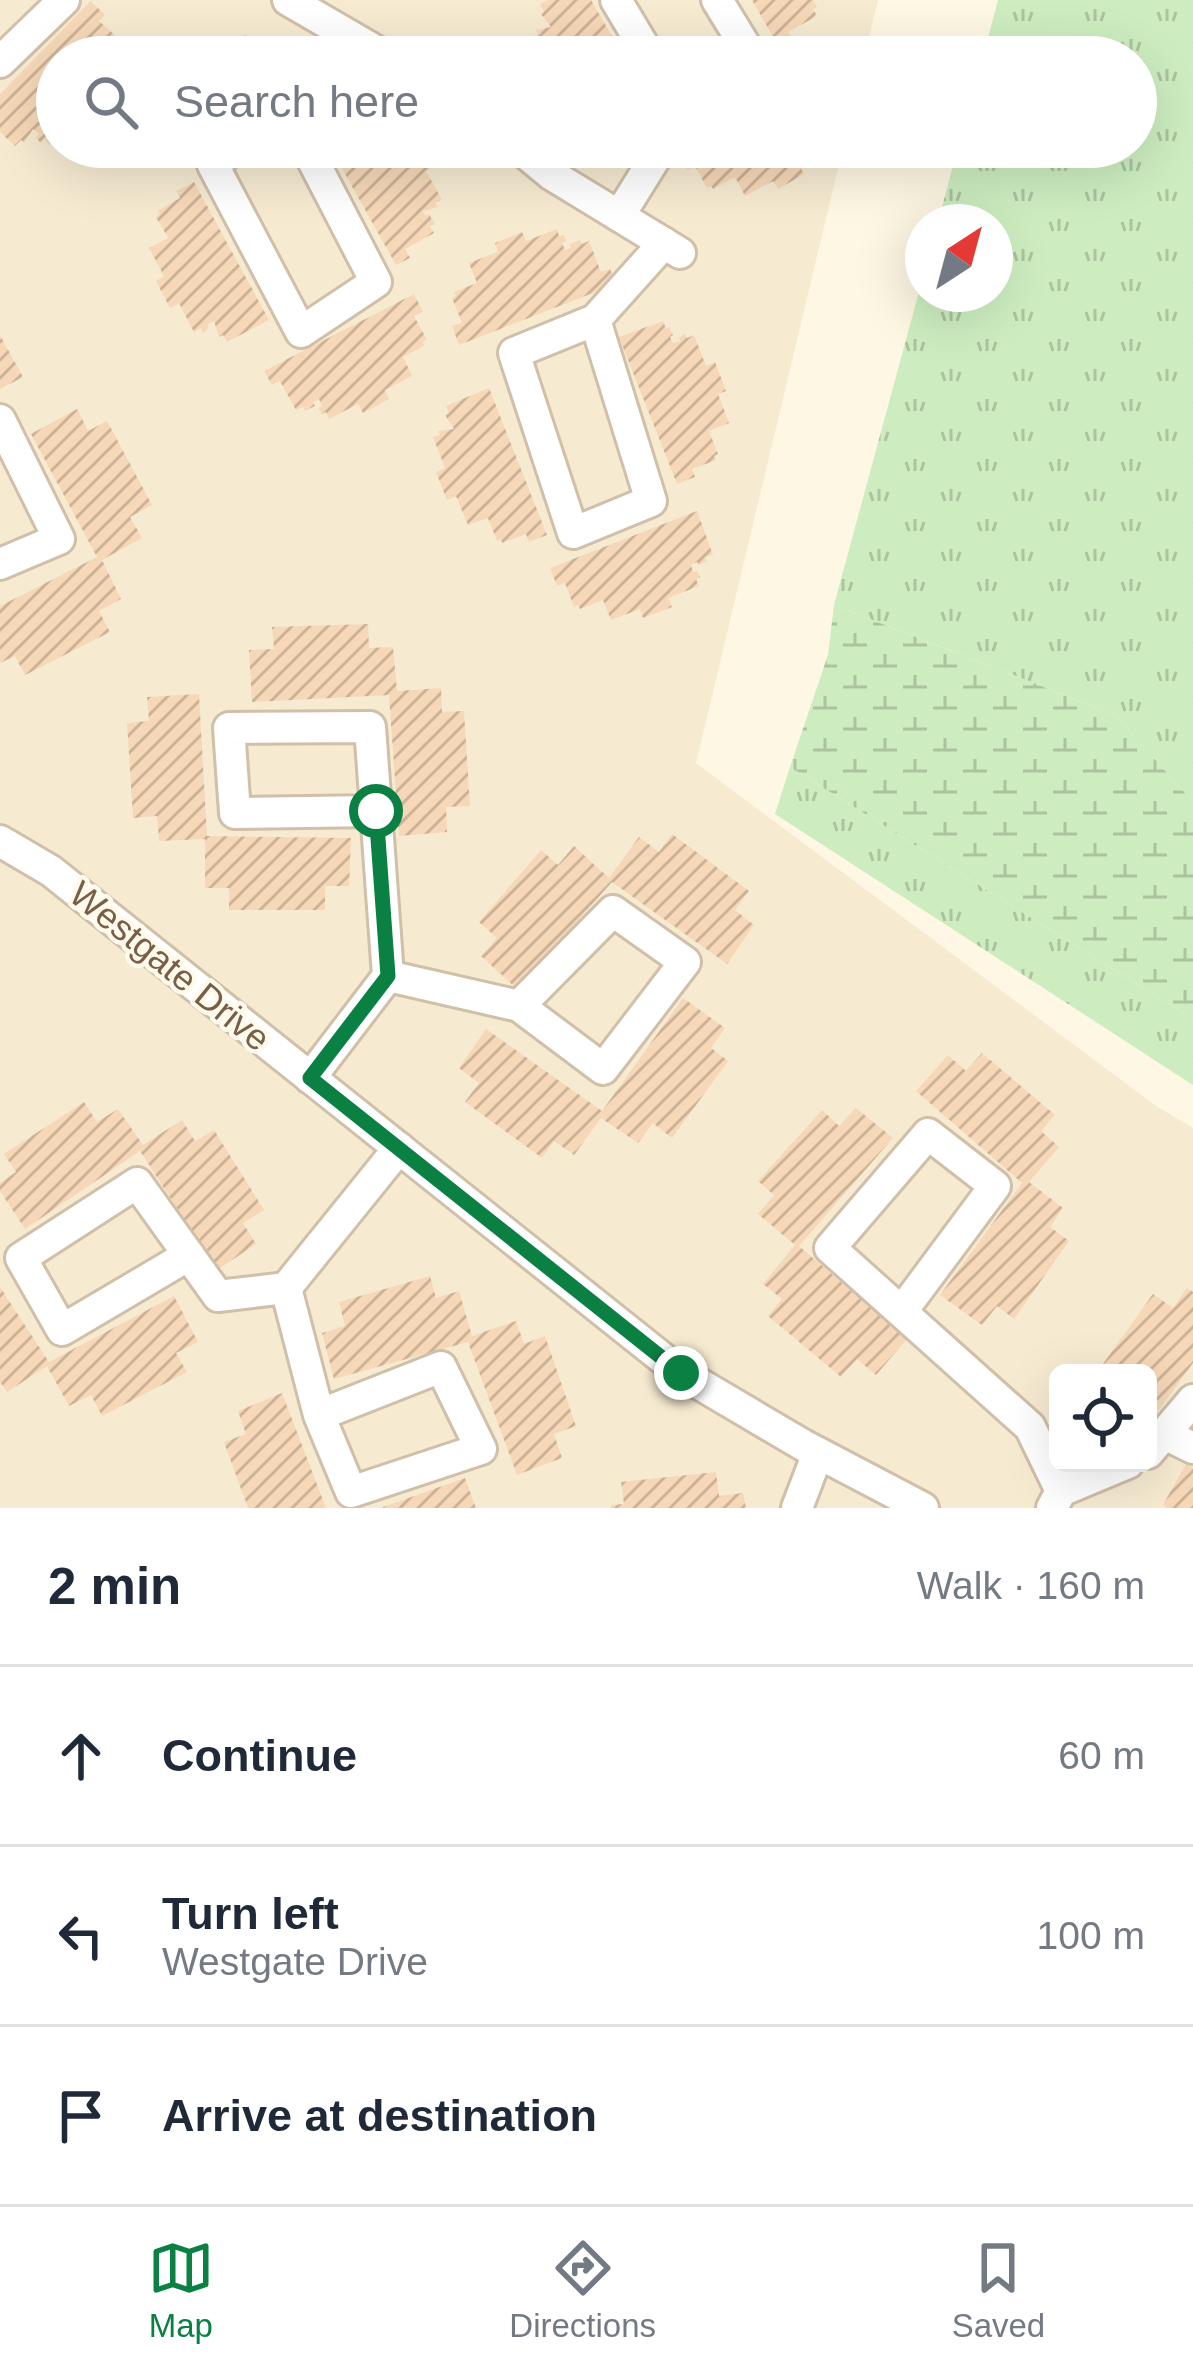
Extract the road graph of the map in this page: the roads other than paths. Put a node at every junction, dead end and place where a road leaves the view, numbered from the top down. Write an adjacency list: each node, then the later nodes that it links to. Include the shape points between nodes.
1 (288, 0): 5 (street)
2 (616, 0): 6 (street)
3 (717, 0): 7 (street)
4 (57, 2): 8 (street)
5 (343, 36)
6 (637, 36)
7 (739, 36)
8 (0, 62)
9 (215, 168): 10 (street, via 301,332 376,282)
10 (317, 168)
11 (543, 168): 13 (street)
12 (649, 168): 13 (street)
13 (619, 216): 14 (street, via 672,248)
14 (595, 320): 14 (street, via 514,353 573,533 651,501)
15 (0, 420): 16 (street, via 58,538)
16 (0, 564)
17 (376, 811): 17 (street, via 370,727 229,728 236,812); 19 (street)
18 (0, 841): 21 (street, Westgate Drive, via 51,871)
19 (388, 976): 20 (street); 21 (street)
20 (519, 1006): 20 (street, via 613,911 685,962 604,1070)
21 (310, 1078): 22 (street, Westgate Drive)
22 (399, 1148): 24 (street); 31 (street, Westgate Drive, via 681,1373)
23 (189, 1256): 23 (street, via 137,1183 21,1258 62,1330); 24 (street, via 218,1296)
24 (286, 1288): 27 (street)
25 (902, 1311): 25 (street, via 830,1248 928,1134 994,1186); 33 (street, via 1030,1427)
26 (1193, 1400): 28 (street)
27 (319, 1415): 27 (street, via 441,1367 481,1449 351,1492)
28 (1157, 1442)
29 (1157, 1443): 30 (street)
30 (1193, 1448)
31 (818, 1453): 34 (street); 35 (street, Westgate Drive)
32 (1110, 1472): 33 (street)
33 (1056, 1499)
34 (797, 1508)
35 (923, 1508)

